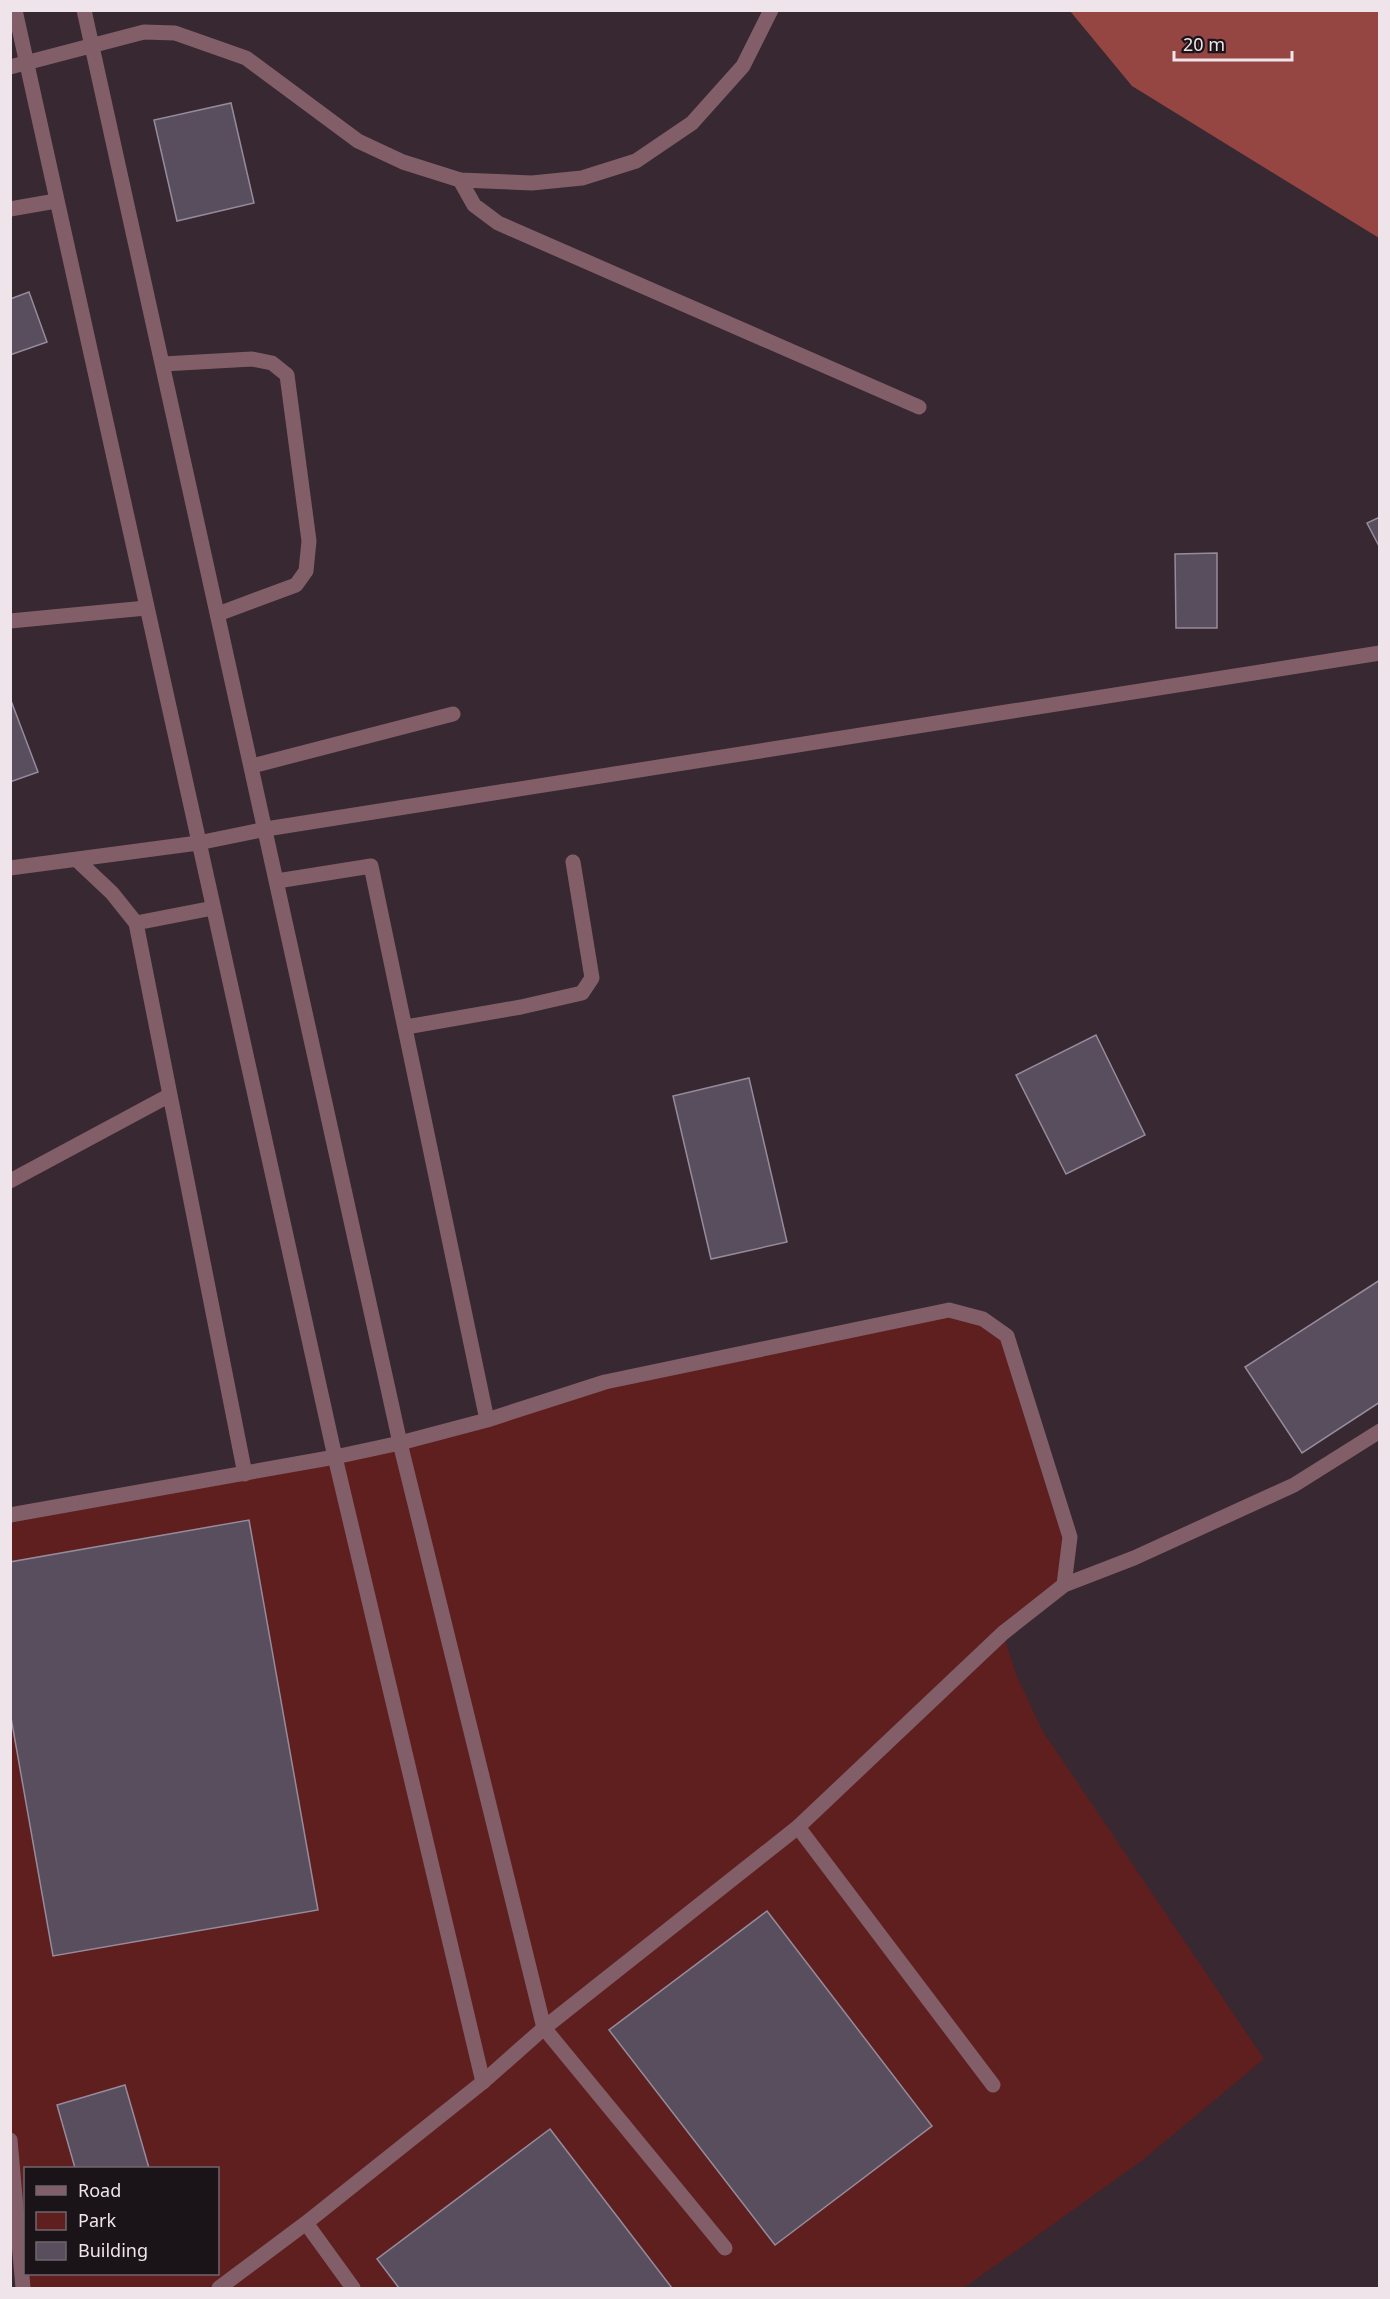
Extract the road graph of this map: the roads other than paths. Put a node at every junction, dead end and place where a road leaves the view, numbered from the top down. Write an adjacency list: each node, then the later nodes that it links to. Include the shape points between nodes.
1 (15, 10): 5 (street)
2 (84, 10): 4 (street)
3 (771, 10): 7 (street, via 742,66 692,123 636,160 582,178 532,183)
4 (92, 46): 5 (street); 7 (street, via 160,31 246,58 358,141 403,162); 10 (street)
5 (27, 63): 6 (street); 8 (street)
6 (10, 67)
7 (460, 180): 11 (street, via 474,205 498,224)
8 (56, 201): 9 (street); 12 (street)
9 (10, 209)
10 (163, 364): 13 (street); 13 (street, via 252,358 272,363 287,375 309,541 306,571 296,585)
11 (919, 407)
12 (146, 608): 14 (street); 19 (street)
13 (218, 614): 17 (street)
14 (10, 621)
15 (1380, 653): 18 (street)
16 (453, 714): 17 (street)
17 (252, 766): 18 (street)
18 (266, 829): 19 (street); 23 (street)
19 (198, 843): 20 (street); 24 (street)
20 (77, 860): 22 (street); 25 (street)
21 (573, 862): 26 (street, via 592,978 582,993)
22 (10, 868)
23 (277, 881): 26 (street, via 371,866); 31 (street)
24 (213, 908): 25 (street); 32 (street)
25 (136, 923): 27 (street)
26 (406, 1027): 29 (street)
27 (171, 1095): 28 (street); 33 (street)
28 (10, 1181)
29 (487, 1420): 31 (street); 35 (street, via 605,1382 949,1310 983,1319 1008,1336 1070,1537)
30 (1380, 1431): 35 (street, via 1293,1485 1134,1558)
31 (400, 1443): 32 (street); 37 (street)
32 (335, 1457): 33 (street); 38 (street)
33 (245, 1474): 34 (street)
34 (10, 1515)
35 (1064, 1585): 36 (street, via 1002,1633)
36 (798, 1827): 37 (street); 39 (street)
37 (544, 2028): 38 (street); 42 (street)
38 (483, 2082): 41 (street)
39 (993, 2085)
40 (10, 2140): 43 (street)
41 (306, 2223): 44 (street); 45 (street)
42 (724, 2248)
43 (23, 2289)
44 (219, 2289)
45 (353, 2289)

